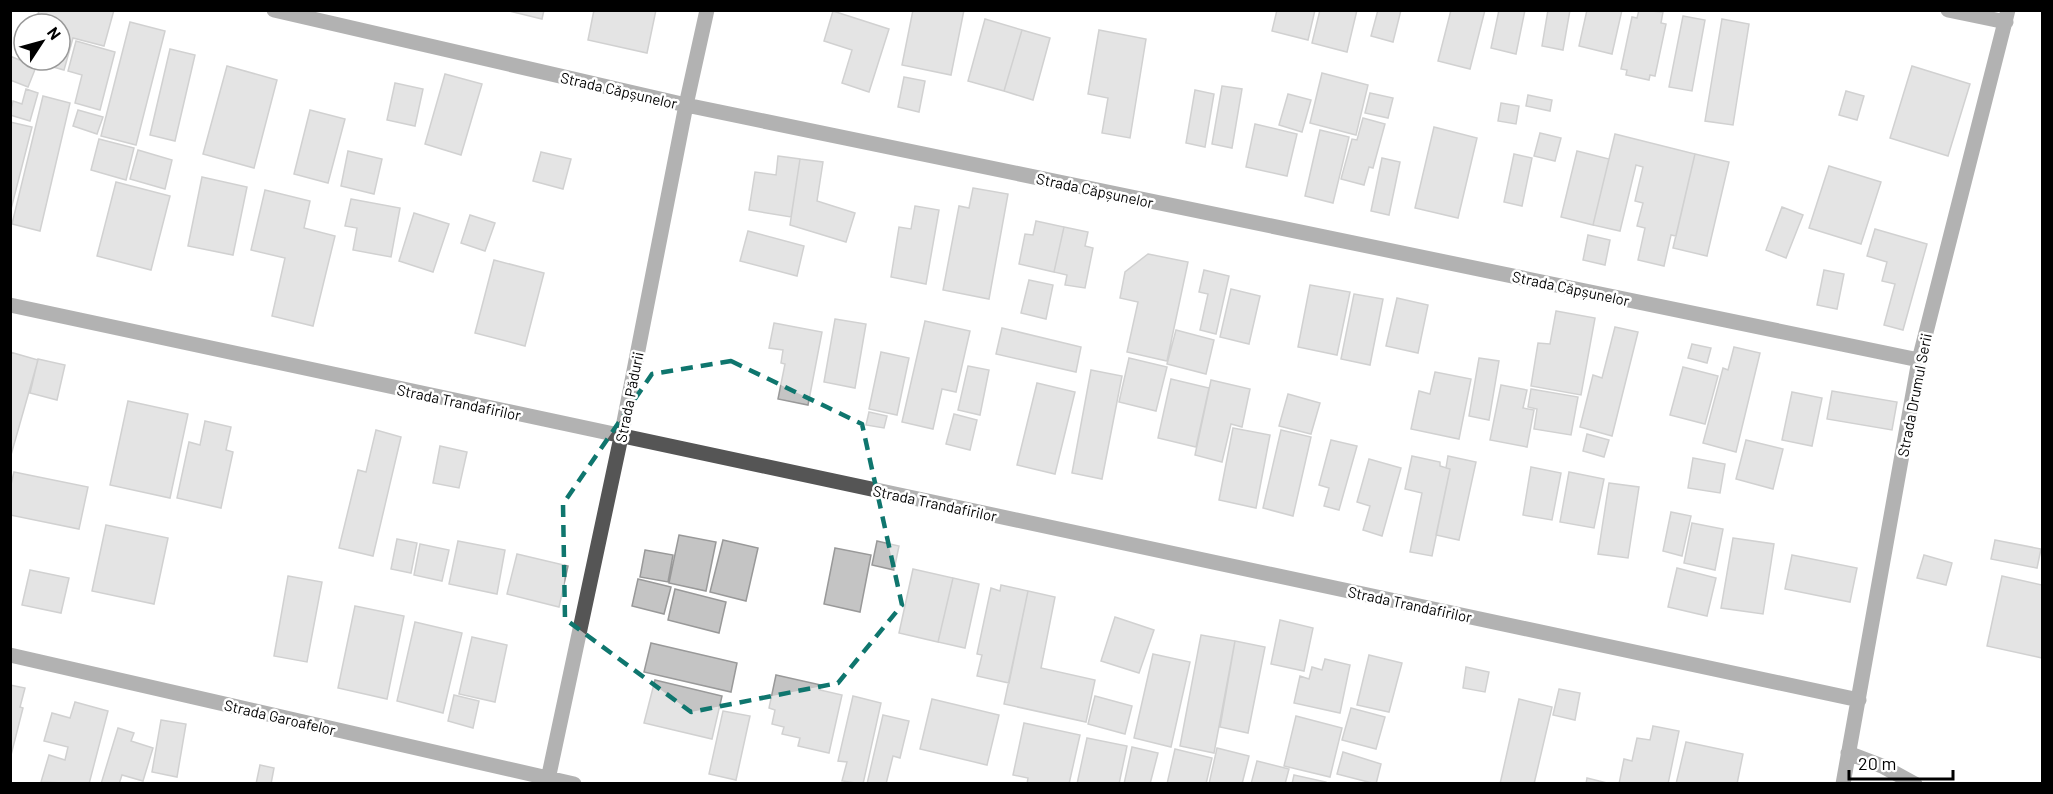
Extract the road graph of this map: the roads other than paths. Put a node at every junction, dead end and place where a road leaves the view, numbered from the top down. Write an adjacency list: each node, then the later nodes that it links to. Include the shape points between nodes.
1 (274, 10): 5 (street, Strada Căpșunelor)
2 (707, 10): 5 (street, Strada Pădurii)
3 (1948, 10): 4 (street)
4 (2007, 16): 7 (street, Strada Drumul Serii)
5 (686, 105): 7 (street, Strada Căpșunelor); 8 (street, Strada Pădurii)
6 (10, 305): 8 (street, Strada Trandafirilor)
7 (1918, 360): 10 (street, Strada Drumul Serii)
8 (621, 436): 10 (street, Strada Trandafirilor); 12 (street, Strada Pădurii)
9 (10, 655): 12 (street, Strada Garoafelor)
10 (1859, 700): 11 (street, Strada Drumul Serii)
11 (1848, 753): 14 (street, Strada Drumul Serii); 15 (street)
12 (548, 781): 13 (street, Strada Garoafelor)
13 (574, 783)
14 (1843, 783)
15 (1915, 783)

